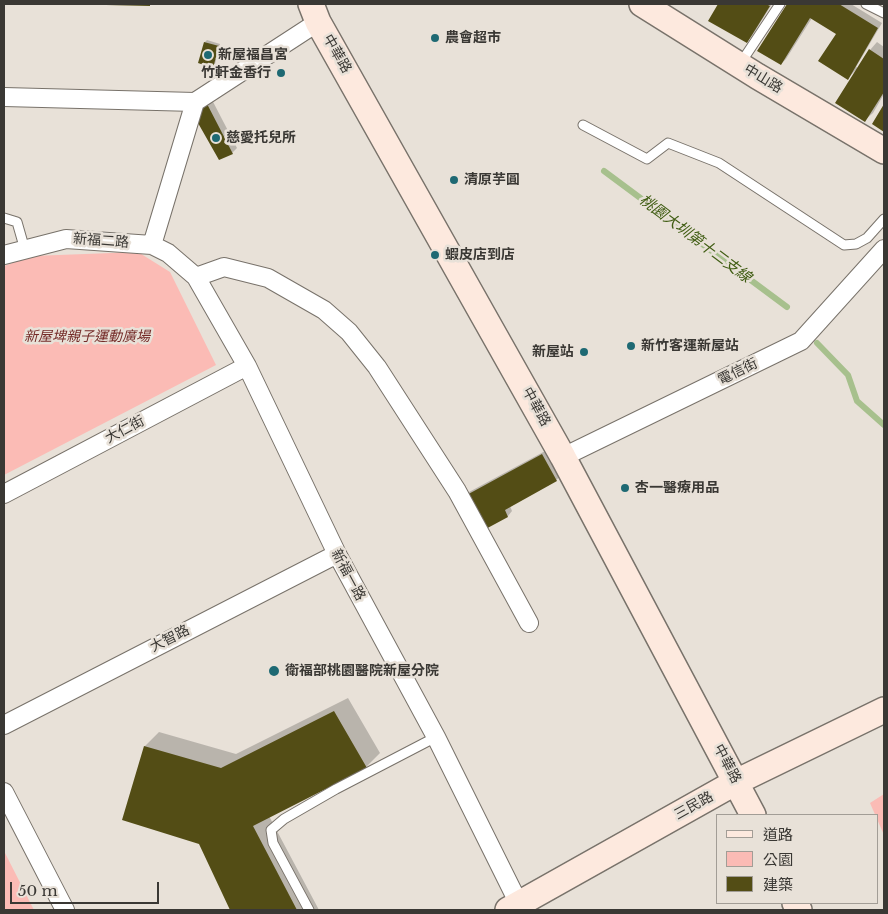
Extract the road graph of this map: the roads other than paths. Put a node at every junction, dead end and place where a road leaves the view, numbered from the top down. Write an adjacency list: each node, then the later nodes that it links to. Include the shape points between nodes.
1 (642, 4): 6 (main road, 中山路)
2 (780, 4): 6 (lane)
3 (866, 4): 5 (lane)
4 (315, 13): 8 (street); 19 (main road, 中華路)
5 (884, 13)
6 (739, 65): 10 (main road, 中山路)
7 (4, 96): 8 (street)
8 (195, 102): 13 (street)
9 (583, 125): 12 (lane, via 647,159 668,143 719,163 844,246 867,238)
10 (884, 151)
11 (4, 218): 15 (lane, via 17,222)
12 (884, 219)
13 (160, 249): 15 (street, 新福二路, via 66,239); 17 (street, 新福一路)
14 (884, 249): 19 (street, 電信街, via 801,341)
15 (25, 250): 16 (street, 新福二路)
16 (4, 256)
17 (196, 277): 18 (street, 新福一路); 22 (street, via 224,267 268,278 324,310 349,332 378,367 457,491)
18 (247, 366): 20 (street, 大仁街); 21 (street, 新福一路)
19 (563, 457): 26 (main road, 中華路)
20 (4, 494)
21 (336, 554): 24 (street, 大智路); 25 (street, 新福一路)
22 (529, 623)
23 (884, 710): 26 (main road, 三民路)
24 (4, 725)
25 (436, 737): 29 (street, 新福一路); 31 (lane, via 284,819 271,830 273,843)
26 (736, 782): 28 (main road, 中華路); 29 (main road, 三民路)
27 (4, 792): 30 (street)
28 (752, 814)
29 (514, 907)
30 (65, 910)
31 (309, 910)

